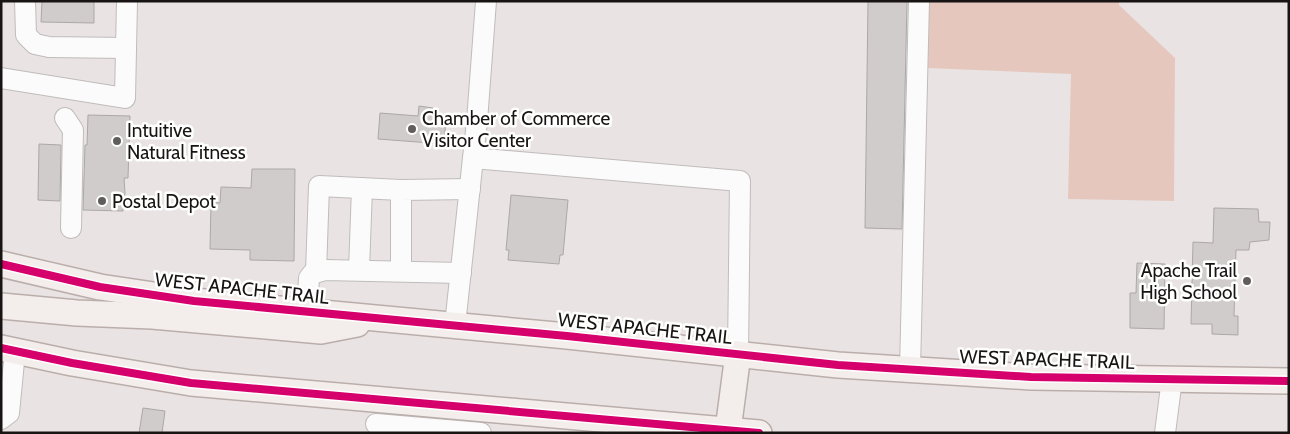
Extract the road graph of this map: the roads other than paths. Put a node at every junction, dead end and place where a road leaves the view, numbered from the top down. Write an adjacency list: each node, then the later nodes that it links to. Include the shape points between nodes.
1 (25, 1): 5 (street, via 26,35 35,44)
2 (127, 1): 5 (street)
3 (486, 1): 8 (street)
4 (920, 1): 24 (street)
5 (126, 48): 6 (street, via 125,98)
6 (1, 78)
7 (65, 118): 12 (street, via 73,130)
8 (473, 158): 10 (street); 23 (street, via 740,181)
9 (362, 188): 11 (street); 14 (street); 15 (street, via 319,186)
10 (470, 189): 11 (street); 17 (street)
11 (401, 190): 16 (street)
12 (71, 228)
13 (1, 264): 19 (main road, WEST APACHE TRAIL, via 100,287 194,301)
14 (360, 270): 15 (street); 16 (street)
15 (316, 272): 19 (street, via 309,278)
16 (401, 272): 17 (street)
17 (461, 273): 21 (street)
18 (1, 306): 20 (main road, via 321,332)
19 (307, 312): 20 (main road, WEST APACHE TRAIL)
20 (385, 319): 21 (main road, WEST APACHE TRAIL)
21 (455, 325): 23 (main road, WEST APACHE TRAIL)
22 (8, 349): 27 (street, via 9,413); 29 (main road, via 191,383)
23 (738, 354): 24 (main road, WEST APACHE TRAIL); 30 (main road)
24 (910, 369): 25 (main road, WEST APACHE TRAIL)
25 (1172, 379): 26 (main road, WEST APACHE TRAIL); 33 (street)
26 (1289, 381)
27 (1, 419)
28 (376, 424): 31 (street)
29 (624, 427): 30 (main road)
30 (728, 431): 32 (main road)
31 (481, 433)
32 (759, 433)
33 (1165, 433)

